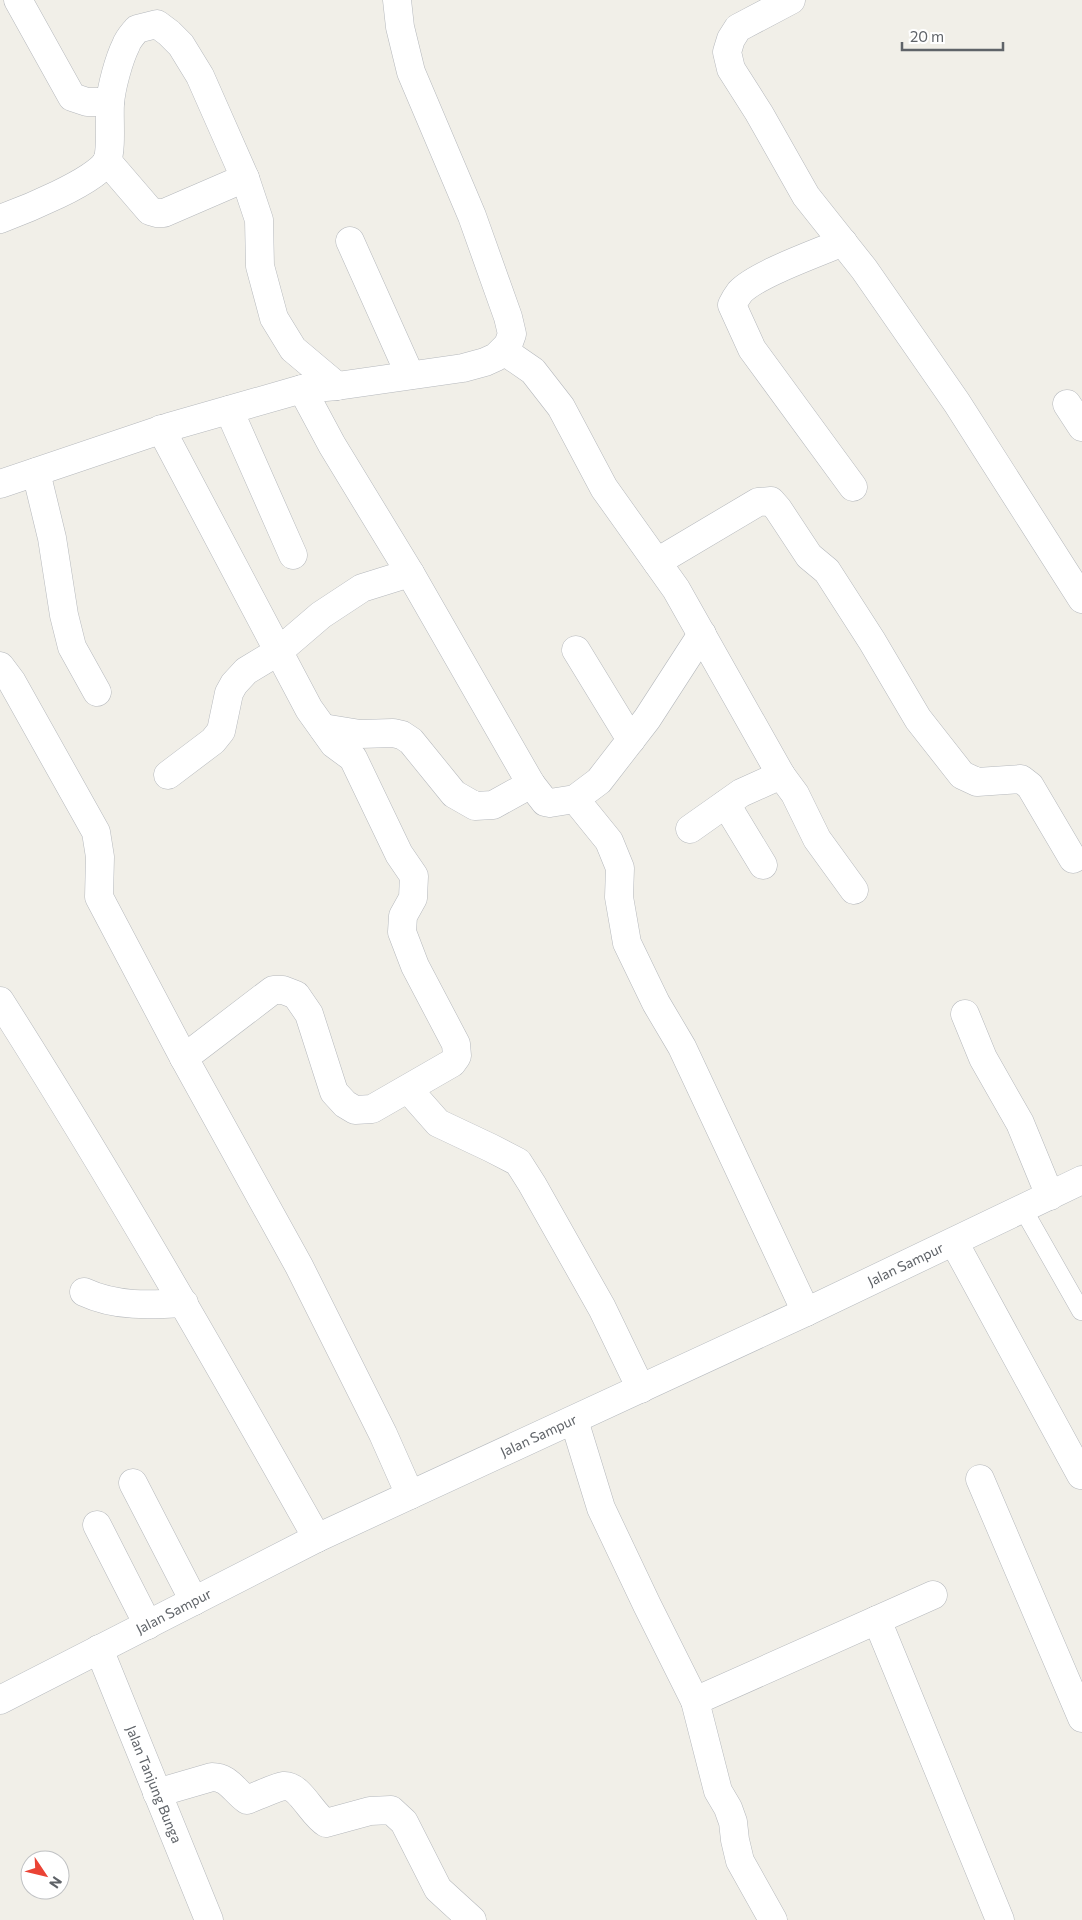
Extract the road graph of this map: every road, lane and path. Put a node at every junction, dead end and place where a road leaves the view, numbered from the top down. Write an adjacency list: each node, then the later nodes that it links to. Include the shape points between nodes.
1 (18, 0): 4 (street, via 72,97 87,102)
2 (397, 0): 10 (street, via 411,72 472,216 508,317 512,334)
3 (791, 0): 9 (street, via 738,28 727,52 731,70 806,196)
4 (110, 102): 5 (street); 6 (street, via 126,44 136,29 157,24 181,45 200,76)
5 (107, 161): 6 (street, via 150,211 157,213 164,213); 7 (street, via 98,171 40,204)
6 (245, 178): 12 (street, via 259,220 260,266 274,318 293,349)
7 (0, 219)
8 (350, 241): 11 (street)
9 (843, 242): 20 (street, via 746,287 732,305 752,349); 24 (street, via 957,403)
10 (504, 351): 11 (street, via 472,366); 22 (street, via 533,371 561,407 604,488)
11 (410, 375): 12 (street)
12 (337, 386): 13 (street)
13 (302, 389): 15 (street); 23 (street)
14 (1067, 404): 16 (street)
15 (229, 410): 17 (street); 21 (street)
16 (1082, 427)
17 (161, 429): 18 (street); 27 (street)
18 (36, 472): 19 (street); 29 (street, via 72,647)
19 (0, 484)
20 (853, 487)
21 (292, 555)
22 (657, 562): 25 (street); 38 (street, via 758,502 771,501 809,556 827,571 918,718 962,775 977,782 1021,779 1030,786)
23 (410, 573): 27 (street, via 362,588 321,615); 34 (street)
24 (1080, 591)
25 (702, 634): 31 (street); 33 (street)
26 (576, 650): 31 (street)
27 (279, 651): 30 (street, via 309,709); 32 (street, via 246,671 234,684 221,731)
28 (0, 666): 43 (street, via 96,832 100,857 99,897)
29 (97, 692)
30 (323, 728): 34 (street, via 360,734 402,735 412,741 454,794 475,806 493,805); 44 (street, via 334,744 353,758 399,854 414,876 413,898 403,916 402,932 415,966 456,1044 457,1056 452,1063)
31 (631, 740): 35 (street, via 600,781)
32 (168, 775)
33 (781, 775): 36 (street, via 741,793); 40 (street, via 795,794 817,839)
34 (531, 784): 35 (street, via 550,804)
35 (576, 799): 52 (street, via 609,841 620,868 619,897 627,943 682,1047)
36 (726, 804): 37 (street); 39 (street)
37 (690, 829)
38 (1073, 859)
39 (763, 865)
40 (854, 890)
41 (0, 1001): 50 (street, via 110,1176)
42 (965, 1014): 46 (street, via 983,1058 1020,1123)
43 (184, 1058): 44 (street, via 273,990 283,990 296,995 309,1014 334,1092 345,1104 355,1110 372,1109); 58 (street, via 299,1266)
44 (408, 1089): 53 (street, via 438,1123 518,1162 602,1308)
45 (1082, 1180): 46 (street, Jalan Sampur)
46 (1050, 1196): 47 (street, Jalan Sampur)
47 (1023, 1209): 48 (street, Jalan Sampur); 51 (lane)
48 (954, 1242): 52 (street, Jalan Sampur); 55 (street)
49 (84, 1292): 50 (street, via 102,1299 139,1305)
50 (184, 1303): 60 (street)
51 (1081, 1311)
52 (806, 1312): 53 (street, Jalan Sampur)
53 (642, 1389): 54 (street, Jalan Sampur)
54 (574, 1420): 58 (street, Jalan Sampur); 67 (street, via 601,1508)
55 (1081, 1475)
56 (980, 1479): 68 (street)
57 (133, 1483): 62 (street)
58 (410, 1495): 60 (street, Jalan Sampur)
59 (97, 1525): 64 (street)
60 (317, 1538): 62 (street, Jalan Sampur)
61 (934, 1595): 63 (street)
62 (194, 1601): 64 (street, Jalan Sampur)
63 (877, 1620): 67 (street); 73 (street)
64 (148, 1624): 65 (street, Jalan Sampur)
65 (99, 1649): 66 (street, Jalan Sampur); 69 (street, Jalan Tanjung Bunga)
66 (0, 1700)
67 (695, 1701): 72 (street, via 718,1791 733,1822 740,1861)
68 (1082, 1718)
69 (157, 1793): 70 (street, Jalan Tanjung Bunga); 71 (street, via 220,1777 247,1800 284,1786 297,1791 326,1823 391,1810 404,1822 438,1889)
70 (209, 1920)
71 (472, 1920)
72 (773, 1920)
73 (1000, 1920)

